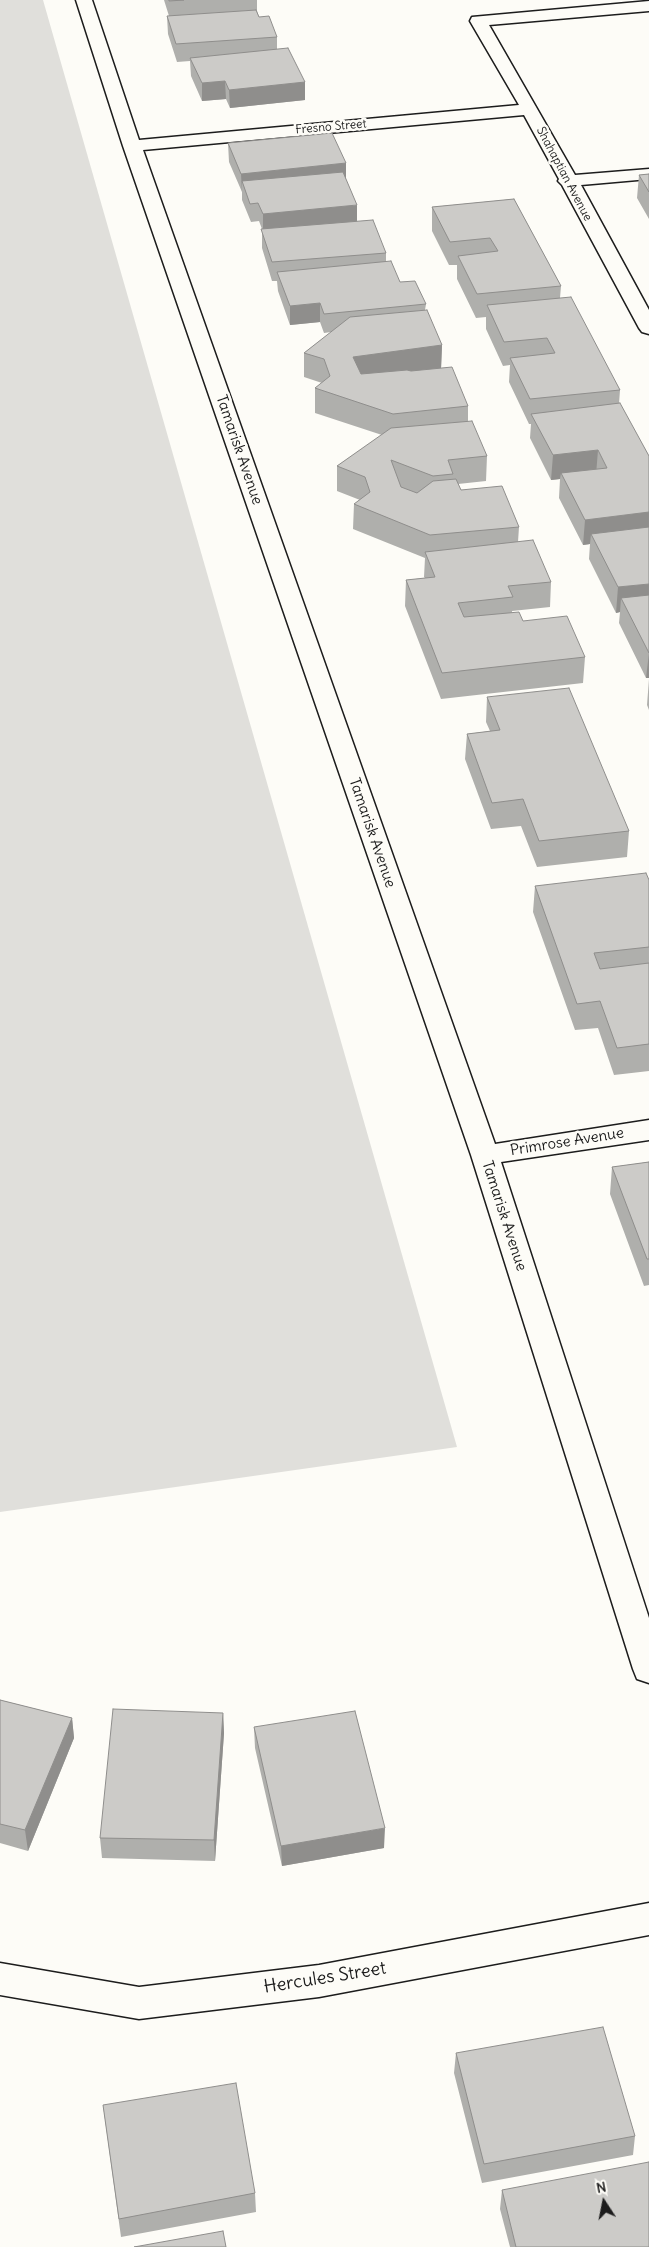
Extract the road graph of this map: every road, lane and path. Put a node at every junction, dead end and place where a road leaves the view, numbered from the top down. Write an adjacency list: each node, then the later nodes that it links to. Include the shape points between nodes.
1 (84, 0): 4 (street, Tamarisk Avenue)
2 (649, 6): 3 (street, Shahaptian Avenue, via 478,21)
3 (530, 109): 4 (street, Fresno Street); 6 (street, Shahaptian Avenue)
4 (132, 146): 9 (street, Tamarisk Avenue)
5 (649, 174): 6 (street)
6 (568, 181): 7 (street, Shahaptian Avenue)
7 (649, 328)
8 (649, 1130): 9 (street, Primrose Avenue)
9 (485, 1155): 10 (street, Tamarisk Avenue)
10 (649, 1669)
11 (649, 1918): 12 (street, Hercules Street, via 319,1981 139,2003)
12 (0, 1979)

